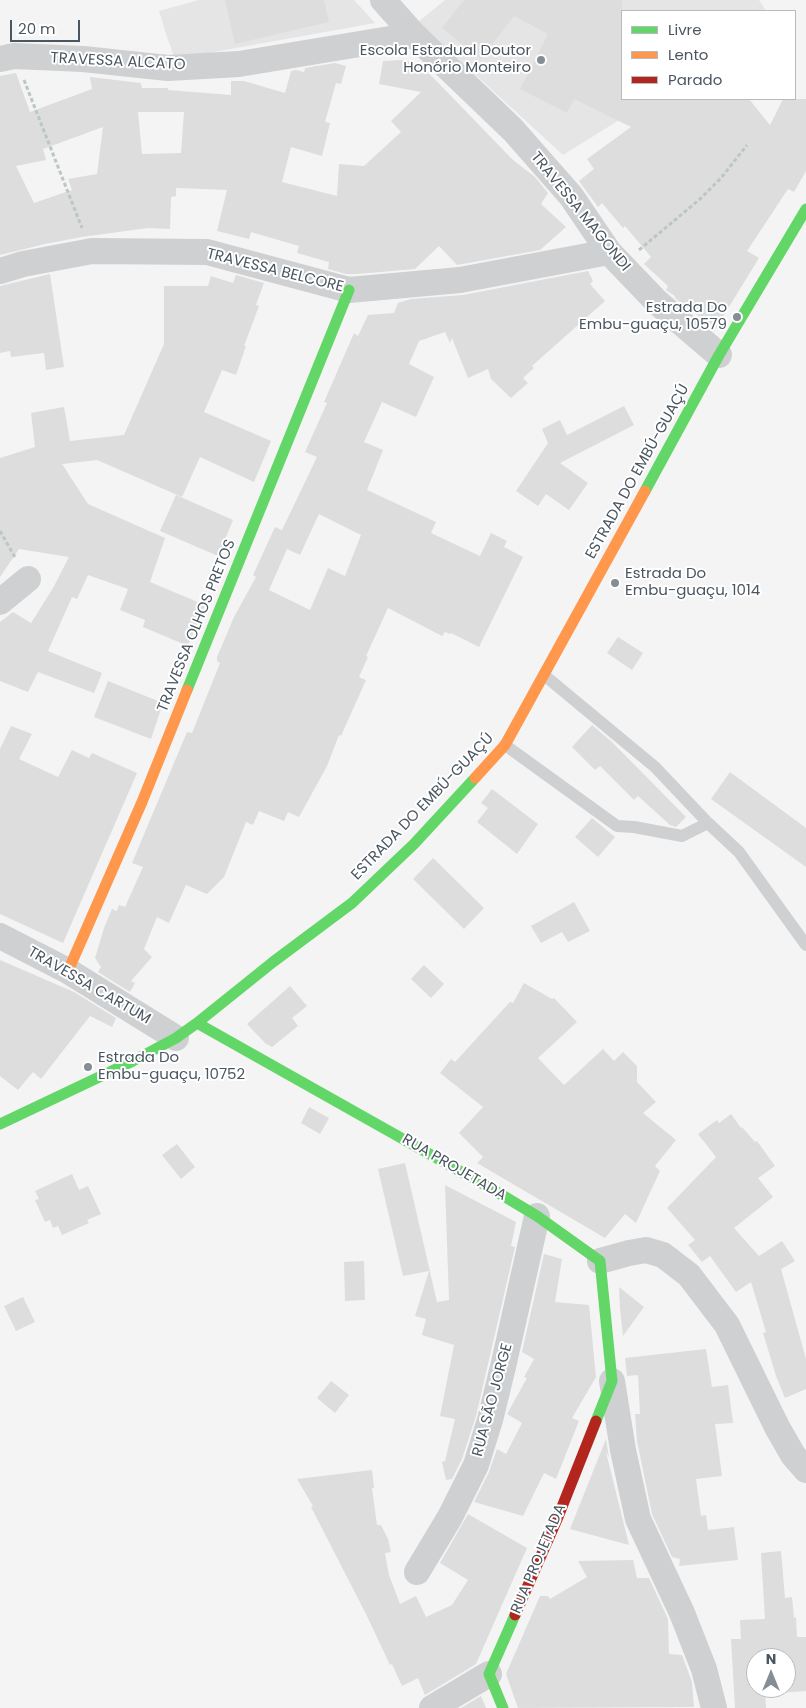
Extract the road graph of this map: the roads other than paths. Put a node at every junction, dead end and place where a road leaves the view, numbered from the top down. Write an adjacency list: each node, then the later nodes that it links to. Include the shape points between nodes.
1 (383, 0): 2 (street, TRAVESSA MAGONDI)
2 (414, 35): 3 (street, TRAVESSA ALCATO, via 239,64 168,68 83,59); 5 (street, TRAVESSA MAGONDI, via 513,130 571,196)
3 (7, 58)
4 (806, 209): 8 (street, ESTRADA DO EMBÚ-GUAÇÚ)
5 (615, 258): 7 (street, TRAVESSA BELCORE, via 460,280); 8 (street, TRAVESSA MAGONDI, via 657,302)
6 (0, 271): 7 (street, TRAVESSA BELCORE, via 92,251 207,252)
7 (349, 290): 16 (street, TRAVESSA OLHOS PRETOS, via 142,802)
8 (719, 355): 11 (street, ESTRADA DO EMBÚ-GUAÇÚ)
9 (28, 579): 10 (street)
10 (0, 602)
11 (544, 675): 12 (street, ESTRADA DO EMBÚ-GUAÇÚ); 13 (lane, via 655,767)
12 (505, 745): 13 (lane, via 617,826 682,836); 17 (street, ESTRADA DO EMBÚ-GUAÇÚ, via 414,844 352,903)
13 (708, 823): 15 (lane, via 739,852)
14 (0, 936): 16 (street, TRAVESSA CARTUM)
15 (806, 946)
16 (68, 971): 17 (street, TRAVESSA CARTUM)
17 (187, 1030): 18 (street, ESTRADA DO EMBÚ-GUAÇÚ, via 124,1065); 19 (street, RUA PROJETADA, via 497,1192)
18 (0, 1124)
19 (536, 1216): 20 (street, RUA PROJETADA); 23 (street, RUA SÃO JORGE, via 503,1367 476,1465)
20 (600, 1261): 21 (street, RUA PROJETADA); 22 (street, via 646,1250 663,1255 689,1276 727,1325 777,1427)
21 (612, 1381): 24 (street, RUA PROJETADA, via 558,1517); 27 (street, RUA PROJETADA, via 638,1519 682,1613 704,1669)
22 (806, 1470)
23 (417, 1572)
24 (489, 1674): 25 (street); 26 (street)
25 (432, 1708)
26 (503, 1708)
27 (714, 1708)

